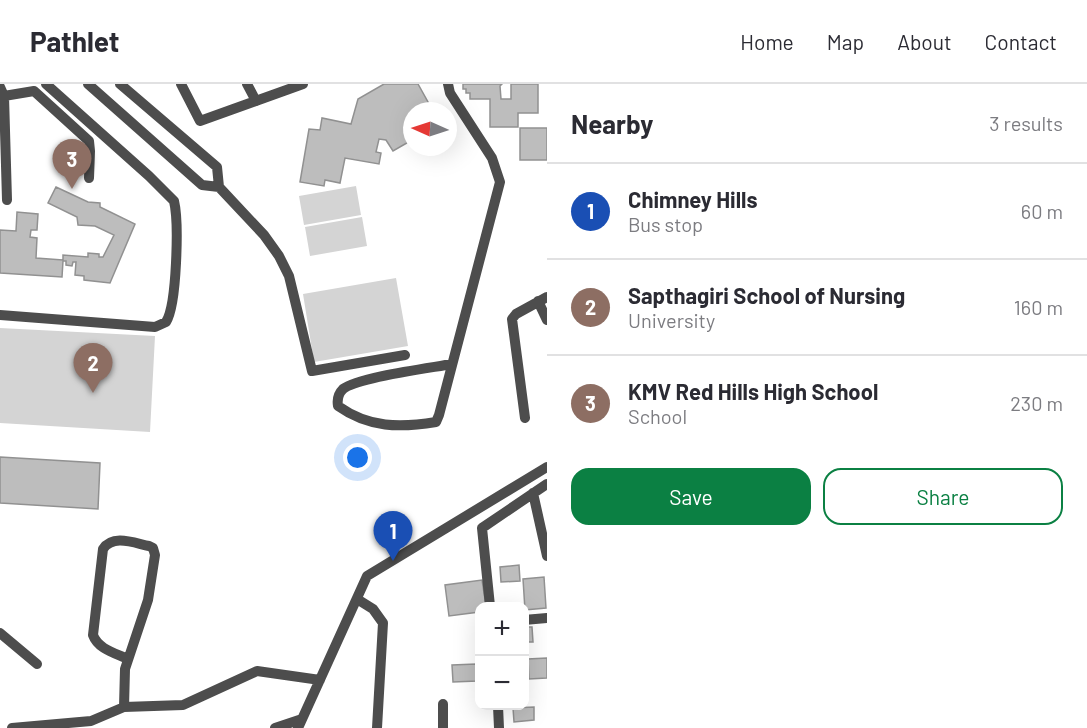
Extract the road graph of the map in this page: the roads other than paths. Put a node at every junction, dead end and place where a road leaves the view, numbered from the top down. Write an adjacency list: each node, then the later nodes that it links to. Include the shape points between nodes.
1 (46, 84): 14 (street, via 174,201 171,308 166,322 155,327)
2 (88, 84): 11 (street, via 202,185)
3 (120, 84): 11 (street, via 217,167)
4 (181, 84): 9 (street, via 200,121)
5 (247, 84): 9 (street)
6 (303, 84): 9 (street)
7 (448, 84): 17 (street, via 492,158 500,182)
8 (2, 91): 10 (street, via 34,91 89,141); 12 (street)
9 (256, 101)
10 (89, 178)
11 (219, 187): 16 (street, via 279,256 289,276 312,371)
12 (7, 200)
13 (543, 299): 15 (street); 18 (street, via 512,319)
14 (0, 315)
15 (547, 320)
16 (405, 356)
17 (453, 364): 17 (street, via 435,422 393,427 338,406 344,388 359,381)
18 (525, 418)
19 (547, 467): 23 (street, via 367,576)
20 (547, 484): 21 (street)
21 (533, 493): 22 (street); 24 (street, via 482,528)
22 (547, 554)
23 (357, 599): 30 (street); 37 (street, via 373,609 383,623)
24 (490, 602)
25 (547, 618): 26 (street)
26 (529, 620)
27 (0, 633): 29 (street)
28 (128, 659): 28 (street, via 95,642 93,635 104,549 114,540 149,546 155,555 148,600); 32 (street)
29 (37, 664)
30 (320, 680): 32 (street, via 257,671 183,705); 34 (street)
31 (443, 704): 38 (street)
32 (124, 707): 35 (street, via 91,721)
33 (498, 710): 39 (street)
34 (300, 724): 36 (street)
35 (12, 728)
36 (276, 728)
37 (377, 728)
38 (443, 728)
39 (499, 728)

